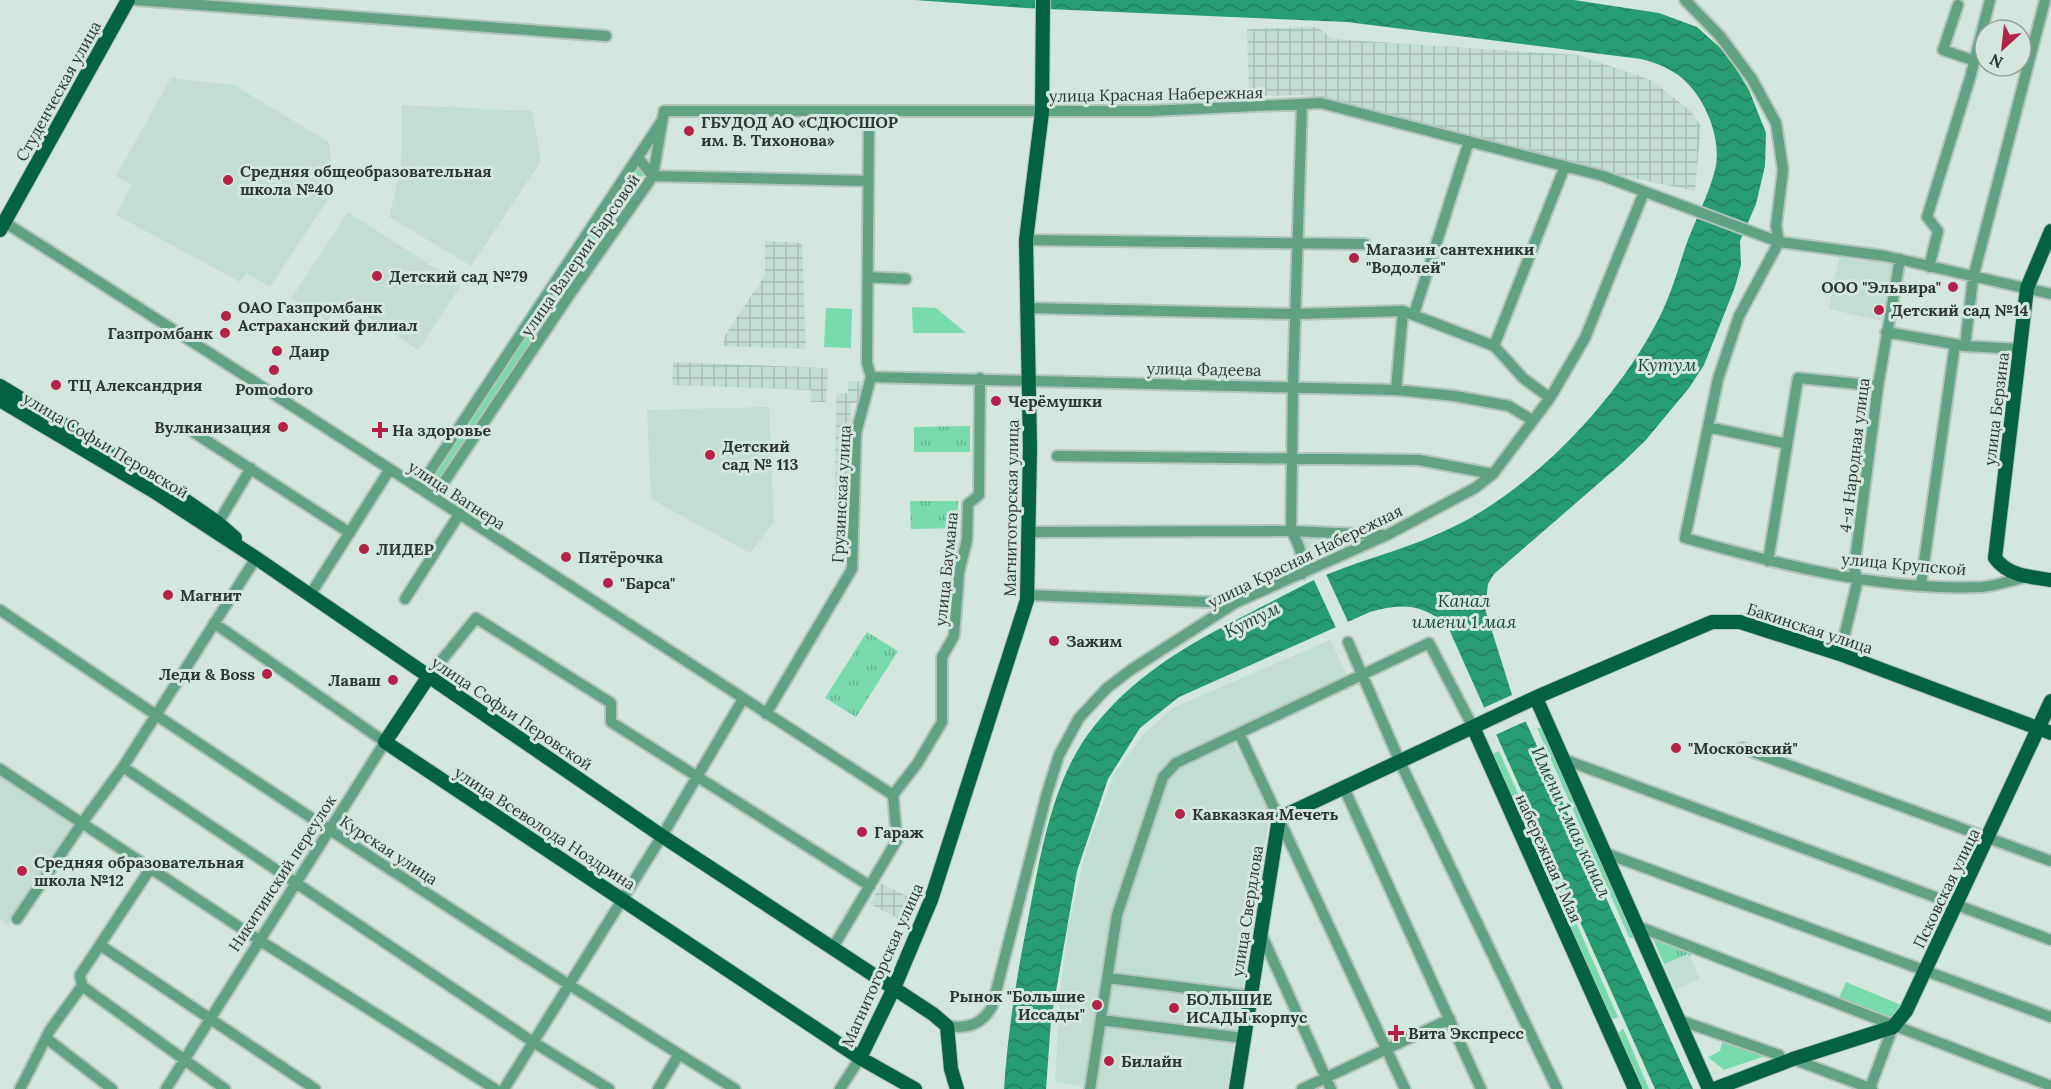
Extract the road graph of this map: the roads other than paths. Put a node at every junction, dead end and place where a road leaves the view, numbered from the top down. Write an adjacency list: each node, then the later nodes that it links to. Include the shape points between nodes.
1 (128, 0): 22 (main road, Студенческая улица)
2 (136, 0): 9 (street)
3 (1043, 0): 14 (main road, Магнитогорская улица)
4 (1684, 0): 25 (street, via 1720,36 1752,79 1776,123 1783,170 1776,226)
5 (1990, 0): 8 (street)
6 (2045, 0): 31 (street)
7 (1958, 5): 10 (street, via 1943,50)
8 (1986, 18)
9 (606, 36)
10 (1973, 60)
11 (1973, 68): 29 (street, via 1927,217 1938,231)
12 (1302, 104): 14 (street, улица Красная Набережная); 16 (street, улица Красная Набережная, via 1321,103); 26 (street)
13 (869, 111): 14 (street, улица Красная Набережная); 15 (street, улица Красная Набережная, via 684,109 664,111); 20 (street, Грузинская улица)
14 (1042, 112): 24 (main road, Магнитогорская улица)
15 (663, 120): 17 (street, улица Валерии Барсовой); 19 (street, улица Валерии Барсовой)
16 (1469, 141): 18 (street, улица Красная Набережная); 36 (street)
17 (638, 158): 19 (street); 39 (street, улица Валерии Барсовой)
18 (1564, 166): 21 (street, улица Красная Набережная); 42 (street)
19 (653, 176): 20 (street); 41 (street, улица Валерии Барсовой)
20 (868, 181): 30 (street, Грузинская улица)
21 (1644, 192): 25 (street, улица Красная Набережная); 51 (street, улица Красная Набережная, via 1585,338)
22 (2, 226): 60 (street, улица Вагнера)
23 (2051, 231): 33 (main road, улица Берзина)
24 (1026, 240): 26 (street); 35 (main road, Магнитогорская улица)
25 (1779, 242): 28 (street, улица Красная Набережная); 54 (street, via 1739,316 1718,379)
26 (1298, 244): 27 (street); 37 (street)
27 (1365, 244)
28 (1900, 259): 29 (street, улица Красная Набережная); 38 (street, 4-я Народная улица)
29 (1929, 267): 31 (street, улица Красная Набережная)
30 (868, 277): 32 (street); 44 (street, Грузинская улица, via 867,363)
31 (1973, 278): 33 (street, улица Красная Набережная); 40 (street)
32 (906, 279)
33 (2027, 288): 34 (street, улица Красная Набережная); 43 (main road, улица Берзина)
34 (2051, 294)
35 (1029, 308): 37 (street); 46 (main road, Магнитогорская улица)
36 (1408, 313): 37 (street); 42 (street); 50 (street)
37 (1296, 314): 47 (street)
38 (1886, 332): 40 (street); 49 (street, 4-я Народная улица)
39 (520, 336): 41 (street); 62 (street, улица Валерии Барсовой)
40 (1960, 345): 43 (street); 76 (street)
41 (535, 346): 63 (street, улица Валерии Барсовой)
42 (1494, 346): 51 (street, via 1522,378)
43 (2020, 348): 73 (main road, улица Берзина, via 1995,558 2002,568)
44 (871, 377): 45 (street, улица Фадеева); 90 (street, Грузинская улица, via 856,433 852,569)
45 (980, 378): 46 (street, улица Фадеева); 103 (street, улица Баумана, via 979,495 968,504 954,636 942,657 942,722)
46 (1029, 382): 47 (street, улица Фадеева); 67 (main road, Магнитогорская улица)
47 (1293, 385): 50 (street, улица Фадеева); 58 (street)
48 (0, 386): 65 (main road, via 159,482)
49 (1878, 386): 56 (street, via 1798,378); 74 (street, 4-я Народная улица, via 1854,569)
50 (1396, 390): 53 (street, улица Фадеева, via 1509,406)
51 (1550, 398): 53 (street, улица Красная Набережная)
52 (0, 400): 70 (main road, улица Софьи Перовской, via 155,492)
53 (1532, 420): 61 (street, улица Красная Набережная)
54 (1708, 427): 56 (street); 71 (street, улица Крупской, via 1685,538)
55 (190, 430): 59 (street)
56 (1787, 444): 71 (street)
57 (1057, 456): 58 (street)
58 (1292, 460): 61 (street, via 1419,460); 66 (street)
59 (251, 468): 65 (street); 68 (street)
60 (390, 469): 62 (street, улица Вагнера); 68 (street)
61 (1493, 474): 69 (street, улица Красная Набережная, via 1476,488)
62 (420, 488): 63 (street, улица Вагнера)
63 (434, 497): 64 (street, улица Вагнера)
64 (460, 513): 79 (street); 87 (street, улица Вагнера)
65 (218, 523): 70 (main road)
66 (1291, 531): 67 (street); 69 (street); 72 (street, via 1299,543)
67 (1029, 532): 78 (main road, Магнитогорская улица)
68 (350, 533): 77 (street)
69 (1387, 535): 72 (street, улица Красная Набережная)
70 (256, 558): 77 (main road, улица Софьи Перовской); 82 (street)
71 (1768, 561): 74 (street, улица Крупской)
72 (1302, 574): 80 (street, улица Красная Набережная)
73 (2027, 577): 75 (main road, улица Крупской); 76 (street, улица Крупской, via 1984,587)
74 (1857, 579): 76 (street, улица Крупской); 84 (street, 4-я Народная улица)
75 (2051, 580)
76 (1921, 584)
77 (310, 595): 86 (main road, улица Софьи Перовской)
78 (1027, 596): 80 (street); 127 (main road, Магнитогорская улица, via 931,900)
79 (405, 599)
80 (1235, 603): 134 (street, улица Красная Набережная, via 1132,669 1107,688 1079,718 1059,755 1050,783 992,1007 985,1019 971,1026)
81 (0, 610): 91 (street, Курская улица)
82 (214, 623): 91 (street); 95 (street, улица Всеволода Ноздрина)
83 (1348, 642): 85 (street)
84 (1840, 654): 88 (main road, Бакинская улица, via 1740,621 1712,622); 93 (main road, Бакинская улица)
85 (1362, 673): 92 (street, набережная 1 Мая, via 1429,643); 94 (street); 98 (street)
86 (429, 676): 95 (main road, Никитинский переулок); 101 (street, via 476,618 611,703 611,723); 107 (main road, улица Софьи Перовской)
87 (742, 699): 90 (street, улица Вагнера); 101 (street)
88 (1532, 700): 92 (main road, Бакинская улица); 97 (main road)
89 (2051, 701): 93 (main road, Псковская улица)
90 (766, 714): 103 (street, улица Вагнера)
91 (155, 715): 99 (street); 106 (street, Курская улица)
92 (1478, 726): 98 (main road); 167 (main road, набережная 1 Мая)
93 (2045, 731): 108 (main road, Псковская улица)
94 (1239, 733): 104 (street); 124 (street, via 1176,764 1163,777 1118,915)
95 (385, 742): 106 (street, Никитинский переулок); 114 (main road, улица Всеволода Ноздрина)
96 (1742, 748): 108 (street)
97 (1563, 759): 109 (main road); 115 (street)
98 (1400, 762): 102 (main road); 166 (street)
99 (123, 766): 105 (street); 112 (street)
100 (0, 769): 105 (street)
101 (696, 778): 107 (street); 113 (street)
102 (1344, 788): 104 (main road); 131 (street)
103 (893, 795): 113 (street, via 897,840)
104 (1279, 818): 118 (main road, улица Свердлова); 139 (street)
105 (82, 823): 111 (street); 116 (street)
106 (330, 829): 112 (street, Никитинский переулок); 125 (street, Курская улица)
107 (662, 836): 114 (street); 122 (main road, улица Софьи Перовской)
108 (1989, 837): 110 (street); 115 (main road, Псковская улица)
109 (1605, 853): 117 (main road); 123 (street)
110 (2051, 861)
111 (150, 869): 119 (street); 121 (street)
112 (296, 883): 119 (street, Никитинский переулок); 138 (street)
113 (870, 886): 122 (street)
114 (622, 899): 125 (street); 143 (main road, улица Всеволода Ноздрина)
115 (1954, 906): 120 (street); 123 (main road, Псковская улица)
116 (17, 920)
117 (1637, 926): 133 (main road); 135 (street)
118 (1260, 930): 128 (main road, улица Свердлова); 145 (street)
119 (259, 940): 130 (street, Никитинский переулок); 152 (street)
120 (2051, 940)
121 (100, 945): 126 (street, via 80,975); 130 (street)
122 (832, 949): 127 (main road, улица Софьи Перовской)
123 (1925, 971): 129 (street); 135 (main road, Псковская улица, via 1906,1011)
124 (1108, 978): 128 (street); 132 (street)
125 (569, 985): 138 (street); 140 (street, Курская улица)
126 (82, 986): 136 (street); 142 (street)
127 (894, 987): 134 (main road, улица Софьи Перовской); 143 (main road, Магнитогорская улица)
128 (1250, 996): 137 (main road, улица Свердлова)
129 (2051, 1017)
130 (209, 1018): 142 (street, Никитинский переулок); 151 (street)
131 (1450, 1019): 139 (street); 165 (street)
132 (1101, 1020): 137 (street); 160 (street)
133 (1679, 1020): 141 (street); 168 (main road)
134 (947, 1026): 159 (main road)
135 (1893, 1027): 144 (main road); 146 (street); 170 (street, Псковская улица)
136 (46, 1038): 147 (street); 148 (street)
137 (1243, 1038): 161 (main road, улица Свердлова)
138 (533, 1042): 153 (street); 154 (street)
139 (1386, 1049): 145 (street); 164 (street)
140 (679, 1054): 155 (street); 156 (street, Курская улица)
141 (1779, 1055)
142 (184, 1058): 149 (street, Никитинский переулок); 150 (street)
143 (860, 1059): 157 (street, Магнитогорская улица); 158 (main road, улица Всеволода Ноздрина)
144 (1793, 1059): 169 (main road); 170 (street)
145 (1326, 1078): 162 (street); 163 (street)
146 (2051, 1086)
147 (20, 1089)
148 (112, 1089)
149 (166, 1089)
150 (225, 1089)
151 (315, 1089)
152 (495, 1089)
153 (504, 1089)
154 (609, 1089)
155 (658, 1089)
156 (735, 1089)
157 (840, 1089)
158 (915, 1089)
159 (957, 1089)
160 (1090, 1089)
161 (1236, 1089)
162 (1302, 1089)
163 (1331, 1089)
164 (1405, 1089)
165 (1481, 1089)
166 (1557, 1089)
167 (1635, 1089)
168 (1709, 1089)
169 (1714, 1089)
170 (1871, 1089)

